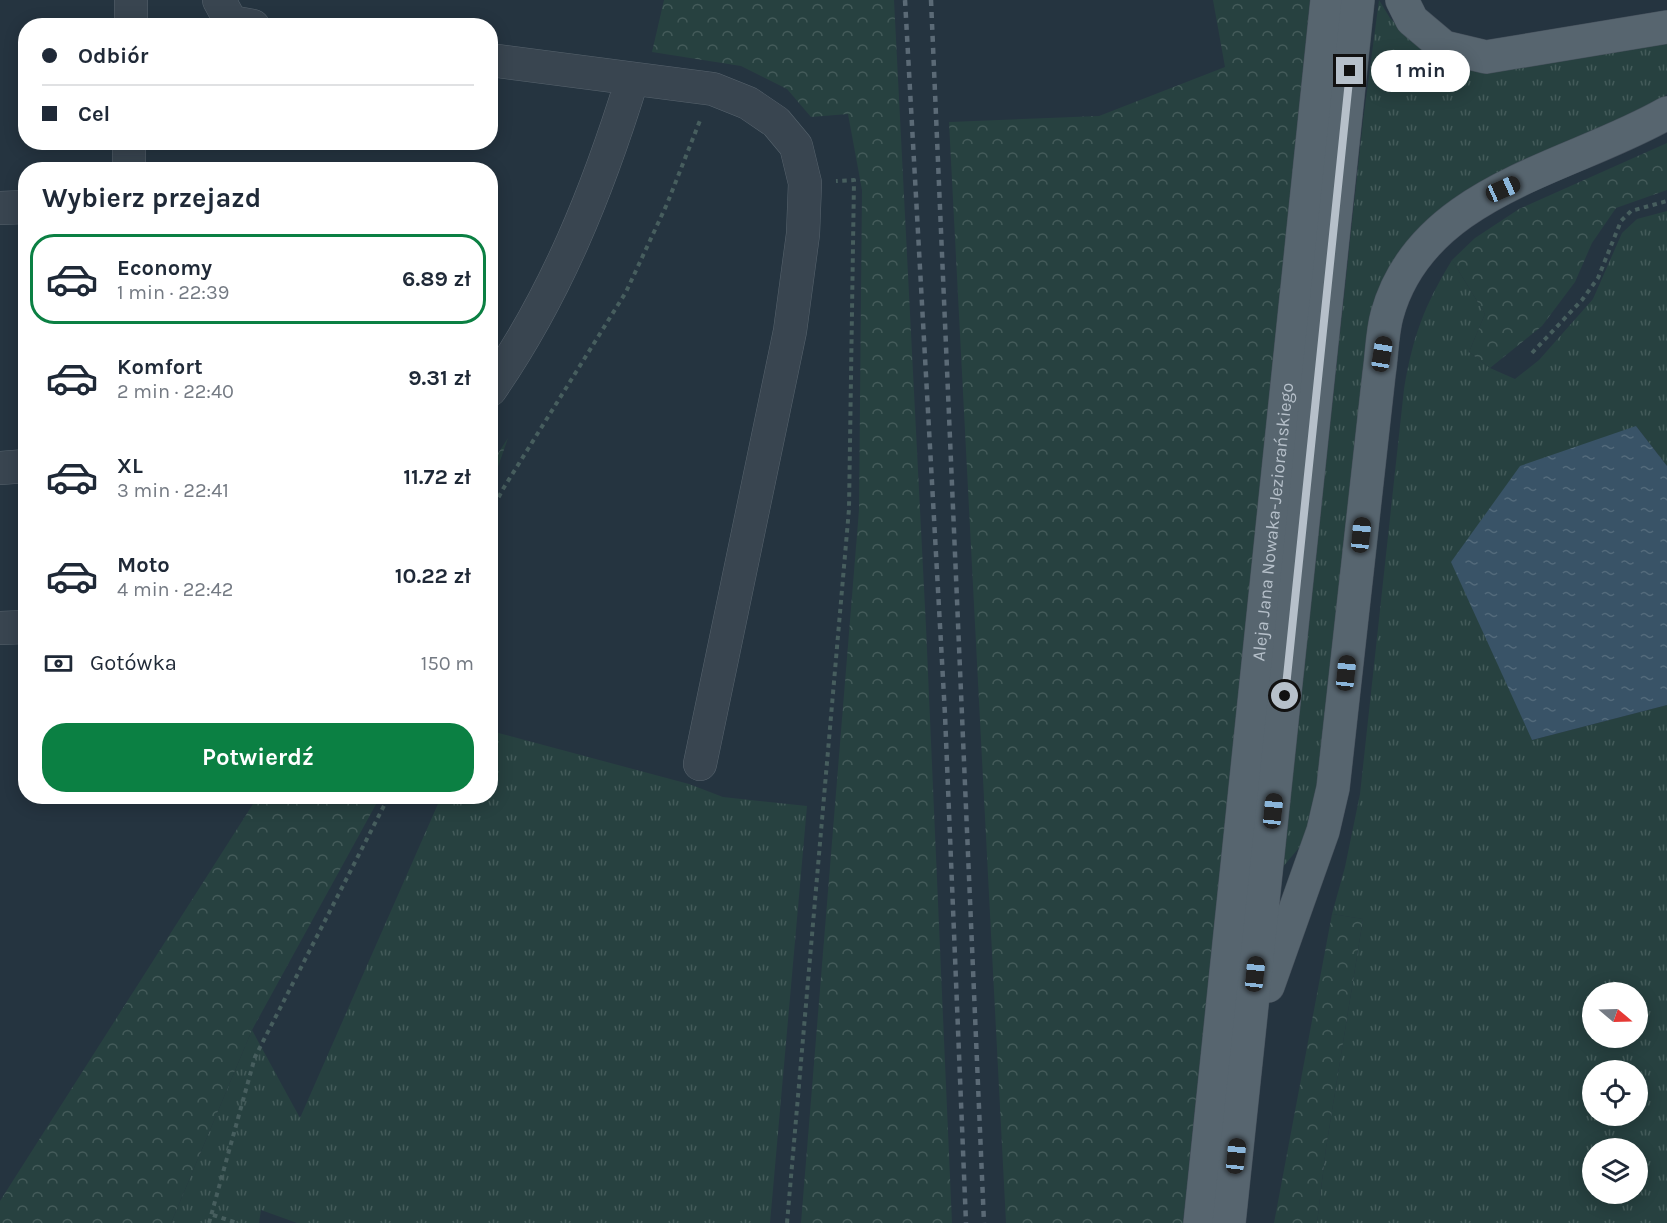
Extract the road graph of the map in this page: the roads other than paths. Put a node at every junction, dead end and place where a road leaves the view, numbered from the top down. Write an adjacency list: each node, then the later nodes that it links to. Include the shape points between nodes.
1 (131, 0): 6 (lane)
2 (219, 0): 7 (lane)
3 (1327, 0): 21 (main road, Aleja Jana Nowaka-Jeziorańskiego)
4 (1358, 0): 20 (main road, Aleja Jana Nowaka-Jeziorańskiego)
5 (1402, 0): 8 (main road, via 1412,20 1444,48 1486,57)
6 (131, 18)
7 (229, 18)
8 (1667, 27)
9 (498, 61): 10 (lane)
10 (632, 80): 14 (lane, via 583,223 546,300); 19 (lane, via 713,89 748,103 776,123 796,147 805,183 803,234 790,331)
11 (1667, 113): 20 (main road, via 1483,198 1441,227 1398,285 1387,315 1379,374 1333,788 1323,831)
12 (18, 207): 13 (lane)
13 (0, 208)
14 (498, 377)
15 (18, 467): 16 (lane)
16 (0, 468)
17 (18, 627): 18 (lane)
18 (0, 628)
19 (700, 764)
20 (1247, 1045): 22 (main road, Aleja Jana Nowaka-Jeziorańskiego)
21 (1200, 1223)
22 (1229, 1223)

